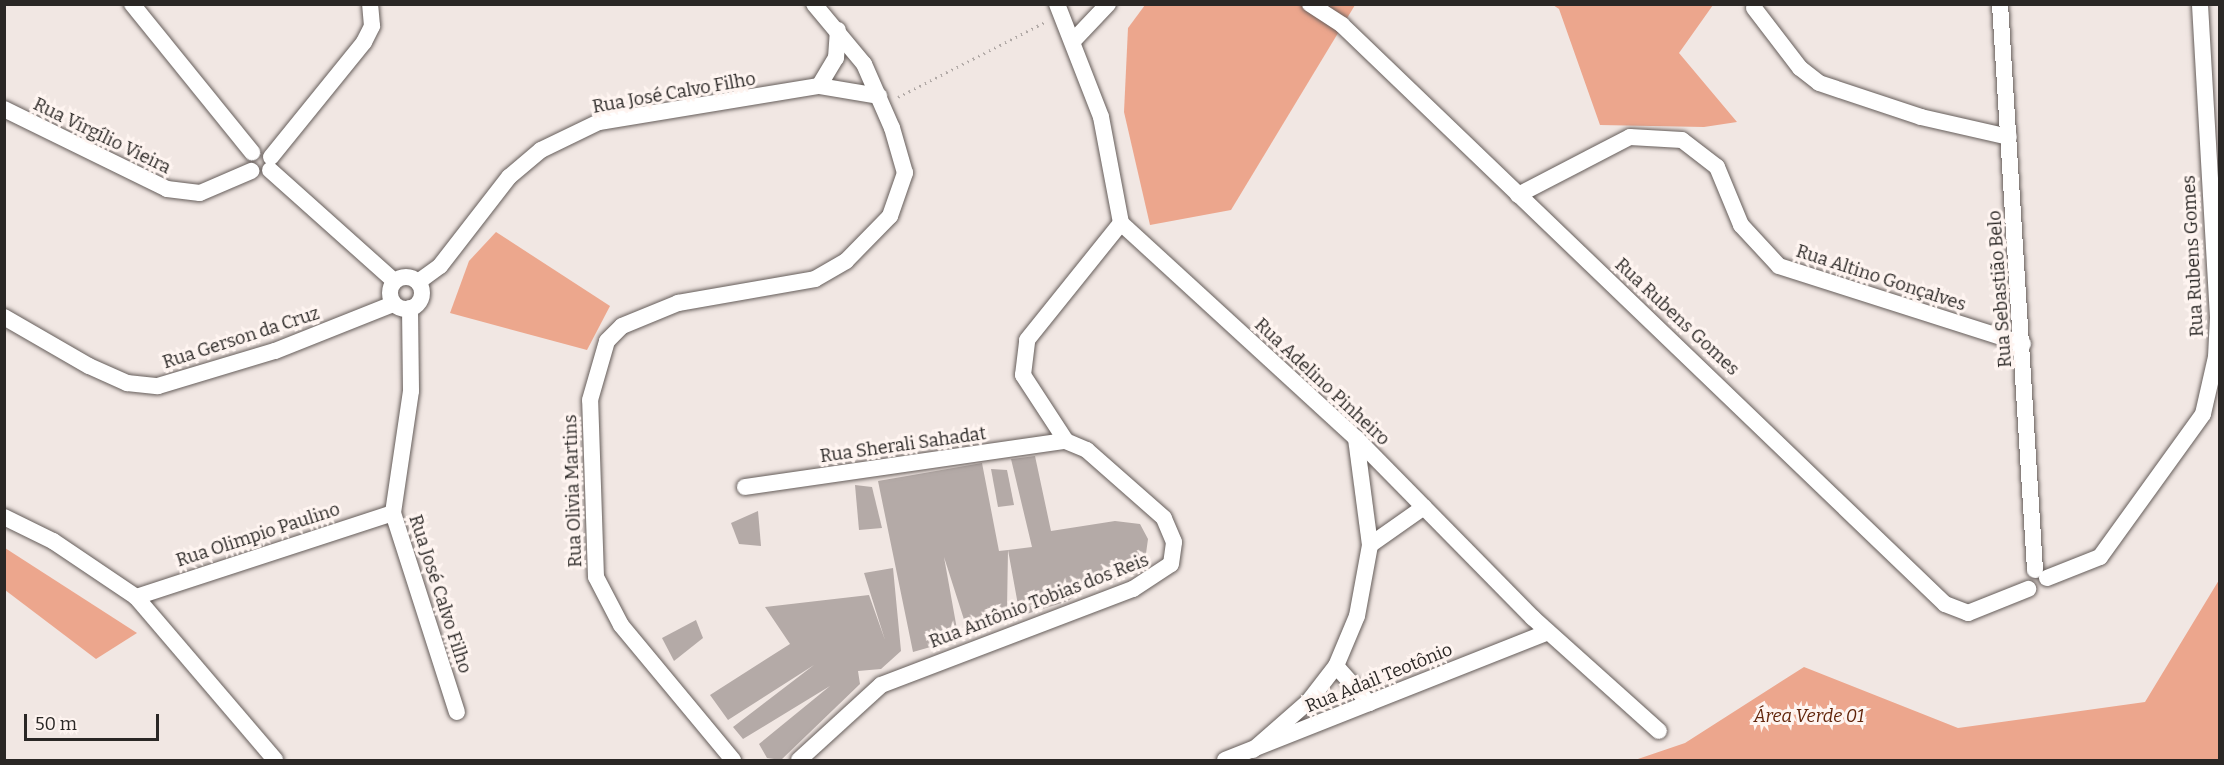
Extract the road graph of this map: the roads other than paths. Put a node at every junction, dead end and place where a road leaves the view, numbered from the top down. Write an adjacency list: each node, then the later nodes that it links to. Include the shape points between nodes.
1 (132, 4): 16 (street)
2 (370, 4): 17 (street, via 372,26 364,42)
3 (814, 4): 10 (street, Rua Olivia Martins)
4 (1108, 4): 11 (street)
5 (1310, 4): 19 (street, Rua Rubens Gomes, via 1342,25)
6 (2000, 4): 15 (street, Rua Sebastião Belo)
7 (2200, 4): 34 (street, Rua Rubens Gomes, via 2218,317 2216,357 2203,414 2100,557)
8 (1754, 8): 15 (street, via 1800,68 1819,83 1921,117)
9 (1059, 9): 11 (street)
10 (838, 30): 12 (street, via 836,58); 13 (street, Rua Olivia Martins)
11 (1073, 41): 20 (street, via 1101,117)
12 (819, 86): 13 (street, Rua José Calvo Filho); 22 (street, Rua José Calvo Filho, via 600,122 541,150 509,177 440,266)
13 (881, 100): 42 (street, Rua Olivia Martins, via 905,172 901,195 890,216 846,261 815,279 730,290 636,318 607,341 595,370 588,432 596,577 621,625)
14 (4, 110): 18 (street, Rua Virgílio Vieira, via 167,189 200,193)
15 (2009, 137): 26 (street, Rua Sebastião Belo)
16 (252, 152): 17 (street); 18 (street)
17 (270, 163): 18 (street); 21 (street)
18 (251, 171)
19 (1518, 195): 26 (street, Rua Altino Gonçalves, via 1630,137 1682,140 1717,167 1741,225 1779,266); 34 (street, Rua Rubens Gomes, via 1945,604 1968,614 2028,589 2025,579)
20 (1121, 223): 27 (street, Rua Adelino Pinheiro); 28 (street, Rua Antônio Tobias dos Reis, via 1037,326 1022,356 1029,390)
21 (394, 281): 22 (street, via 406,277); 23 (street, via 389,292)
22 (418, 282): 24 (street, via 421,297)
23 (393, 304): 24 (street); 25 (street, Rua Gerson da Cruz, via 274,351 158,386 128,383 89,366)
24 (410, 308): 31 (street, Rua José Calvo Filho, via 411,392)
25 (4, 317)
26 (2023, 344): 34 (street, Rua Sebastião Belo)
27 (1356, 438): 30 (street, Rua Adelino Pinheiro); 33 (street)
28 (1066, 441): 29 (street, Rua Sherali Sahadat); 44 (street, Rua Antônio Tobias dos Reis, via 1087,450 1164,518 1174,542 1171,564 1163,574 901,675 861,700)
29 (746, 487)
30 (1424, 507): 33 (street); 36 (street, Rua Adelino Pinheiro)
31 (393, 513): 35 (street, Rua Olimpio Paulino); 39 (street, Rua José Calvo Filho)
32 (4, 517): 35 (street, via 53,542)
33 (1370, 545): 37 (street, via 1358,616)
34 (2041, 574)
35 (136, 597): 43 (street)
36 (1548, 632): 38 (street, Rua Adail Teotônio); 40 (street, Rua Adelino Pinheiro)
37 (1336, 666): 38 (street); 41 (street, via 1309,701)
38 (1369, 704): 41 (street, Rua Adail Teotônio)
39 (456, 712)
40 (1659, 731)
41 (1253, 750): 45 (street, Rua Adail Teotônio)
42 (726, 758)
43 (275, 760)
44 (799, 760)
45 (1225, 760)

